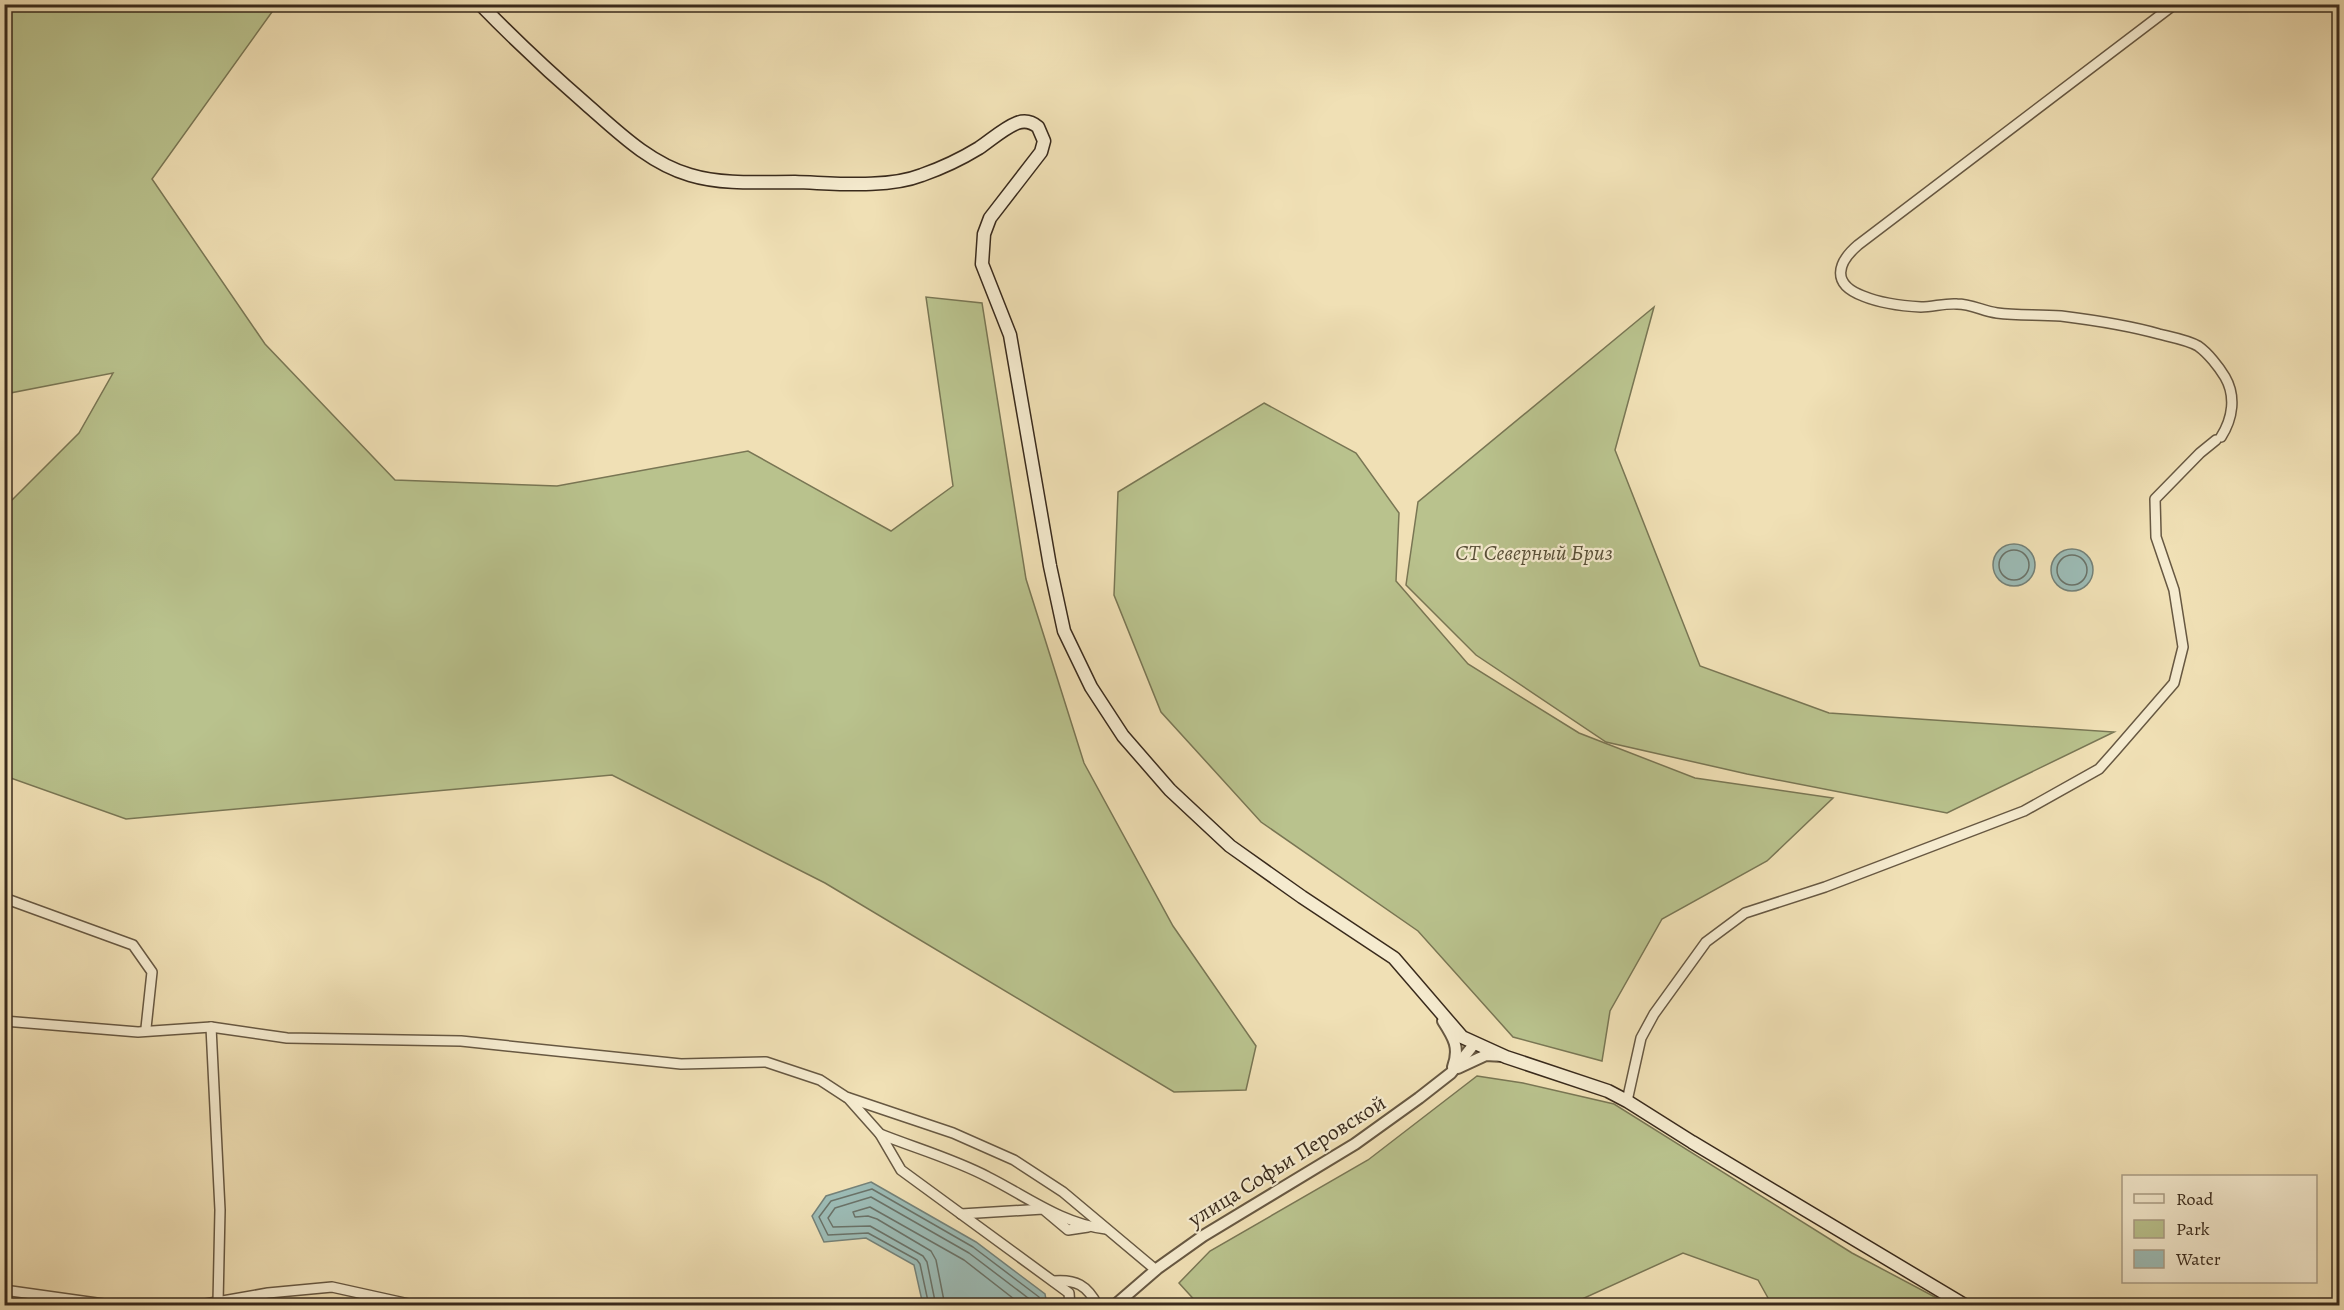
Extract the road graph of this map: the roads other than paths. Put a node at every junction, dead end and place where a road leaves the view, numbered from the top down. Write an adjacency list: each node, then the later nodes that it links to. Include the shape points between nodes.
1 (480, 4): 4 (main road, via 516,42 622,136 649,157 698,177 837,183 915,178 970,153 1017,123 1028,122 1038,127 1044,141 1041,152 990,218 984,234 982,264 1010,335 1064,632 1078,663 1123,736 1197,817 1263,870 1382,947)
2 (2175, 4): 12 (street, via 1858,245 1840,266 1844,281 1854,292 1892,303 1922,307 1972,305 1994,313 2061,316 2149,331 2197,345 2222,372 2230,386 2232,409 2228,424 2219,439 2155,499 2156,537 2174,590 2183,647 2174,683 2099,769 2024,811 1825,887 1745,913 1706,942 1641,1038)
3 (4, 898): 7 (street, via 134,945 152,972)
4 (1434, 1005): 8 (main road, via 1462,1037); 10 (street, via 1455,1040 1457,1049)
5 (4, 1021): 6 (street, via 138,1032)
6 (211, 1027): 11 (street, via 287,1038 461,1041 681,1064 766,1062 820,1080); 20 (street, via 220,1210)
7 (146, 1028)
8 (1475, 1043): 9 (main road); 10 (street, улица Софьи Перовской)
9 (1506, 1057): 10 (street, via 1486,1055); 12 (main road)
10 (1451, 1073): 17 (street, улица Софьи Перовской, via 1355,1144 1203,1236)
11 (846, 1096): 13 (street); 16 (street, via 953,1133 1014,1160 1063,1192)
12 (1627, 1101): 27 (main road)
13 (880, 1134): 14 (street, via 986,1176); 15 (street, via 901,1170)
14 (1043, 1209): 15 (street); 16 (street, via 1068,1230)
15 (961, 1214): 18 (street)
16 (1107, 1229): 17 (street)
17 (1156, 1270): 26 (street, улица Софьи Перовской)
18 (1053, 1281): 24 (street, via 1069,1293); 25 (street, via 1070,1280 1091,1292)
19 (4, 1290): 21 (street)
20 (218, 1303): 22 (street); 23 (street, via 332,1287)
21 (118, 1305)
22 (194, 1305)
23 (418, 1305)
24 (1070, 1305)
25 (1098, 1305)
26 (1114, 1305)
27 (1966, 1305)

